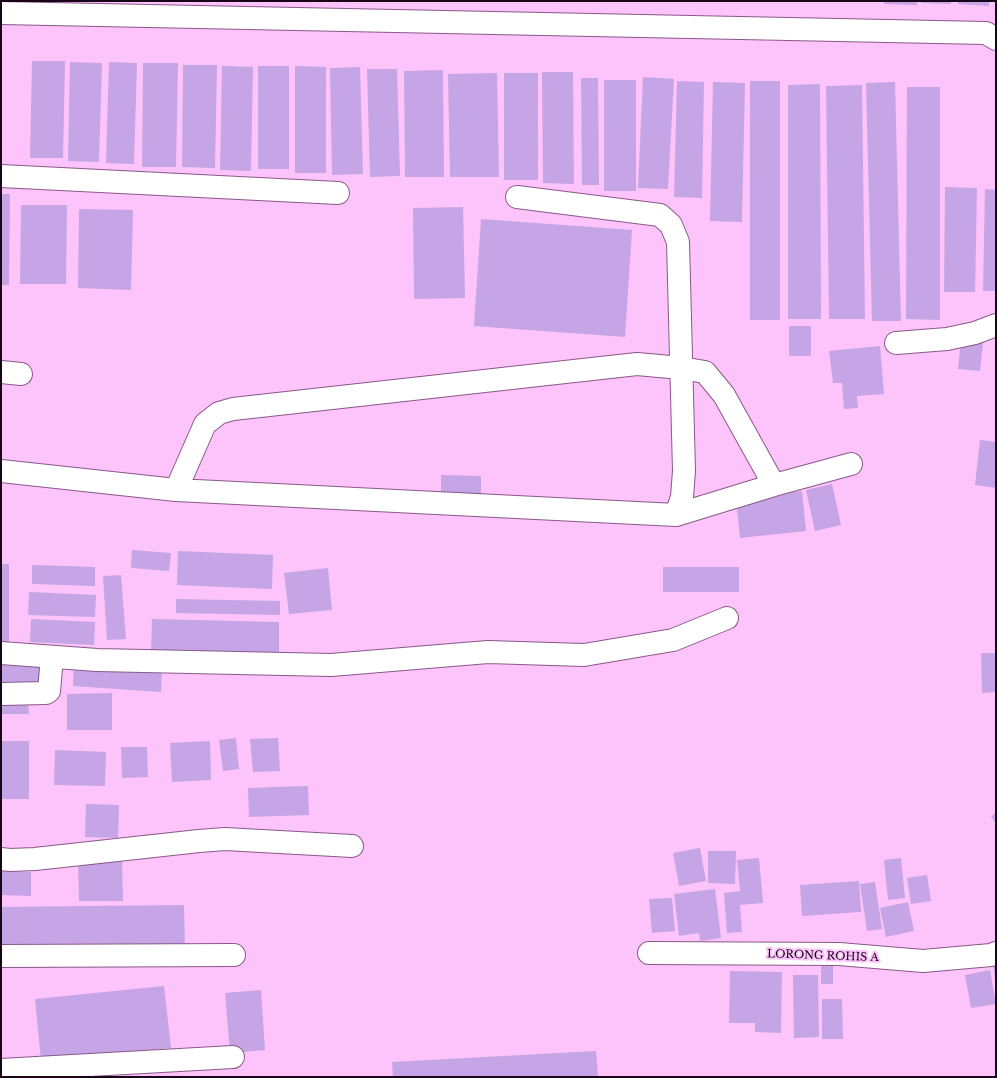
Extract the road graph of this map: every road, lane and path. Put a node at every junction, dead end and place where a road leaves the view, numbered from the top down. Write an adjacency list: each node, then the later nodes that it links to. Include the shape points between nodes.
1 (1, 13): 2 (street, via 986,33)
2 (996, 39)
3 (1, 176): 4 (street)
4 (338, 193)
5 (517, 197): 8 (street, via 660,215 670,225 678,242)
6 (996, 325): 7 (street, via 947,339)
7 (896, 343)
8 (681, 368): 11 (street, via 705,372 724,395); 12 (street, via 637,364 233,409 219,413 205,424); 13 (street, via 684,471 682,497)
9 (851, 464): 11 (street)
10 (1, 471): 12 (street)
11 (774, 485): 13 (street)
12 (176, 490): 13 (street)
13 (676, 515)
14 (727, 618): 16 (street, via 673,640 584,655 488,652 331,665)
15 (1, 653): 16 (street)
16 (52, 657): 17 (street, via 46,693)
17 (1, 694)
18 (352, 846): 19 (street, via 225,839 35,859)
19 (1, 859)
20 (649, 953): 21 (street, LORONG ROHIS A, via 839,954 923,961)
21 (996, 953)
22 (234, 955): 23 (street)
23 (1, 956)
24 (233, 1056): 25 (street)
25 (1, 1070)

